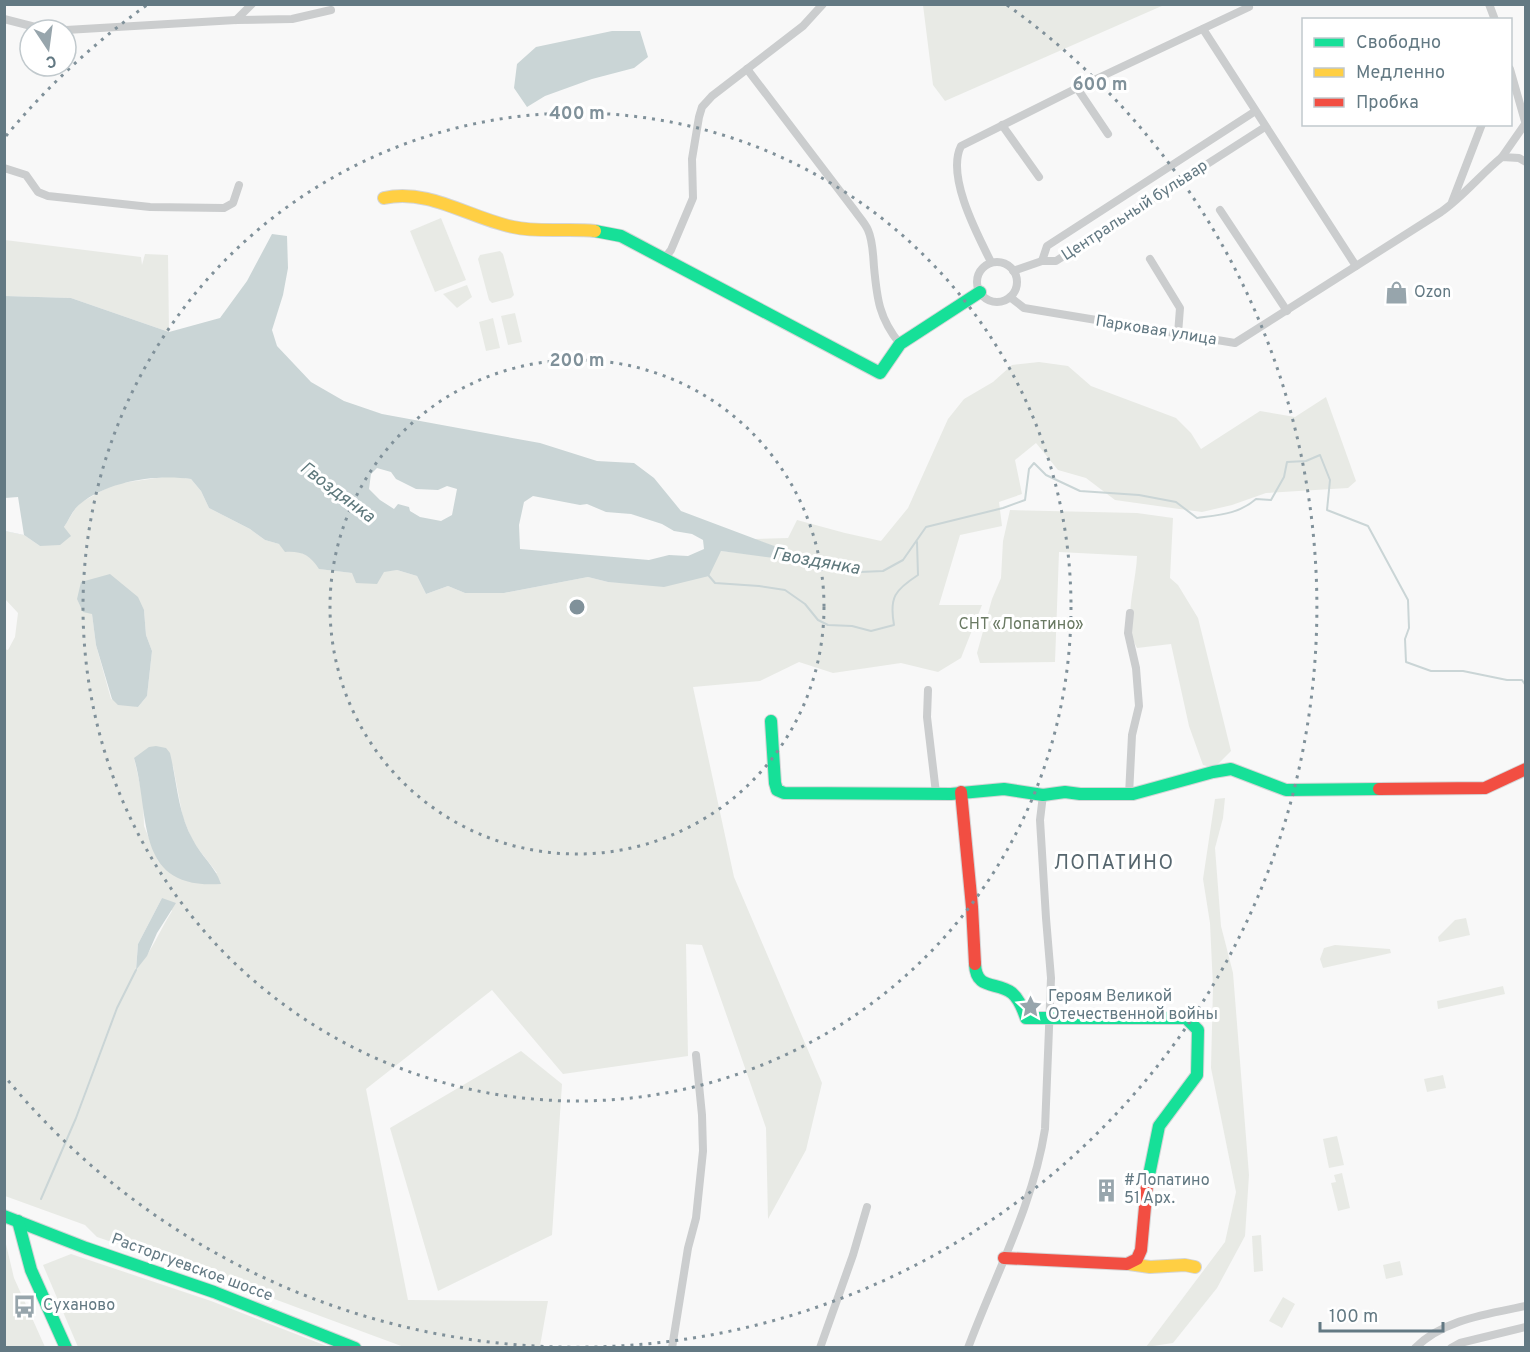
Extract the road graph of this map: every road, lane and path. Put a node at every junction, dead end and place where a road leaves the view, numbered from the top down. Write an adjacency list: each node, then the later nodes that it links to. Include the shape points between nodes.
1 (252, 4): 7 (street)
2 (823, 4): 10 (street, via 803,26)
3 (1489, 4): 6 (street)
4 (1249, 7): 9 (street)
5 (331, 10): 7 (street, via 292,19)
6 (1495, 18)
7 (236, 20): 8 (street)
8 (78, 29)
9 (1203, 29): 11 (street); 13 (street)
10 (747, 69): 27 (street, via 702,107 692,159 693,198); 37 (street, via 869,231 880,314)
11 (1077, 88): 14 (street); 18 (street)
12 (1514, 94): 15 (street)
13 (1254, 112): 17 (street); 29 (street, Центральный бульвар, via 1047,246)
14 (1002, 124): 22 (street); 30 (street, via 961,146 957,153 960,194)
15 (1526, 124): 19 (street, Парковая улица)
16 (1481, 126): 25 (street)
17 (1265, 127): 29 (street, Центральный бульвар, via 1056,261); 31 (street)
18 (1108, 134)
19 (1502, 157): 20 (street); 25 (street, Парковая улица)
20 (1526, 162)
21 (4, 168): 23 (street, via 26,175 38,192 48,196 150,207 224,208 233,203)
22 (1039, 177)
23 (239, 184)
24 (384, 198): 27 (street, via 418,198 519,228 609,232)
25 (1452, 205): 31 (street, Парковая улица)
26 (1220, 210): 35 (street)
27 (665, 258): 37 (street, via 880,373)
28 (1150, 258): 36 (street, via 1180,308)
29 (1042, 261): 32 (street)
30 (991, 262): 32 (street, via 1005,263); 33 (street, via 978,273)
31 (1356, 266): 35 (street, Парковая улица)
32 (1013, 271): 34 (street, via 1017,280)
33 (980, 292): 34 (street, via 989,301); 37 (street)
34 (1010, 297): 36 (street, Парковая улица, via 1024,308)
35 (1287, 311): 36 (street, Парковая улица, via 1235,343)
36 (1178, 334)
37 (900, 344)
38 (1130, 613): 45 (street, via 1128,633 1136,668 1138,706 1132,735)
39 (928, 690): 43 (street, via 927,717)
40 (771, 721): 43 (street, via 777,790)
41 (1526, 769): 45 (street, via 1485,788 1286,790 1230,769)
42 (961, 792): 43 (street); 44 (street, via 1004,789); 46 (street, via 975,972 983,983 1011,992 1026,1018)
43 (936, 793)
44 (1043, 795): 45 (street); 46 (street, via 1040,820 1051,978)
45 (1129, 795)
46 (1050, 1019): 51 (street, via 1041,1152); 52 (street, via 1186,1018 1197,1030 1197,1075 1159,1126 1148,1179 1141,1250 1137,1259)
47 (696, 1055): 58 (street, via 703,1151 696,1218)
48 (867, 1207): 59 (street)
49 (4, 1216): 50 (street, Расторгуевское шоссе)
50 (18, 1221): 56 (street, via 28,1264); 57 (street, Расторгуевское шоссе)
51 (1004, 1258): 52 (street); 60 (street)
52 (1127, 1264): 53 (street)
53 (1195, 1267)
54 (1526, 1306): 61 (street, via 1456,1322)
55 (1526, 1327): 62 (street)
56 (66, 1347)
57 (355, 1347)
58 (672, 1347)
59 (820, 1347)
60 (968, 1347)
61 (1415, 1347)
62 (1451, 1347)

